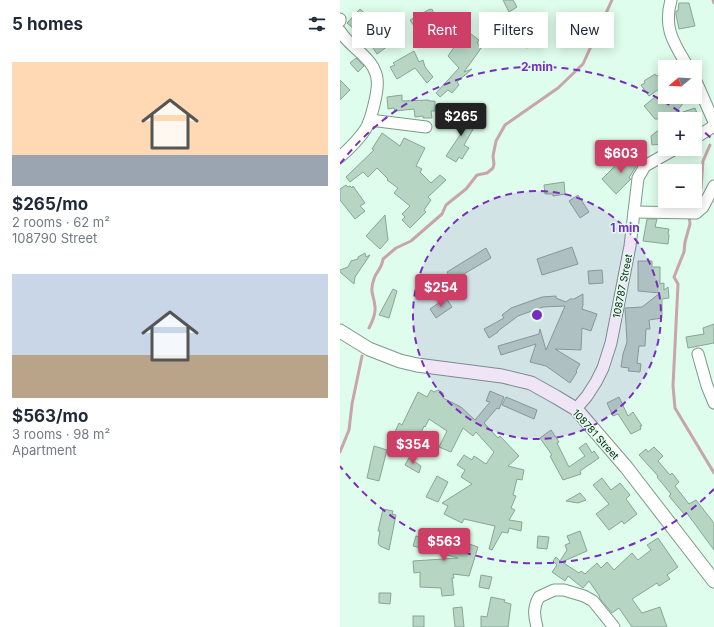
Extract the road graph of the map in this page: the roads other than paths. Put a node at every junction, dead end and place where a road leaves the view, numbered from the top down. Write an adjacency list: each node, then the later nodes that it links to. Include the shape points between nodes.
1 (671, 0): 3 (street, via 669,29)
2 (340, 31): 5 (street, via 366,57 376,73 377,86)
3 (684, 60)
4 (702, 98): 7 (street)
5 (370, 120): 6 (street); 10 (street, via 354,144)
6 (426, 127)
7 (713, 128): 8 (street)
8 (702, 134)
9 (663, 156): 12 (street, 108787 Street, via 645,166 641,172 636,185)
10 (340, 157)
11 (714, 186): 12 (street, via 703,207 696,213)
12 (634, 212): 16 (street, 108787 Street, via 630,246 603,368 587,396)
13 (340, 331): 16 (street, 108781 Street, via 369,349 400,361 502,376 531,383)
14 (698, 354): 15 (street, via 704,380)
15 (714, 404)
16 (576, 409): 17 (street, 108781 Street, via 626,467)
17 (714, 581)
18 (537, 627): 19 (street, via 534,618 536,601 554,590 574,592 593,601)
19 (614, 627)

